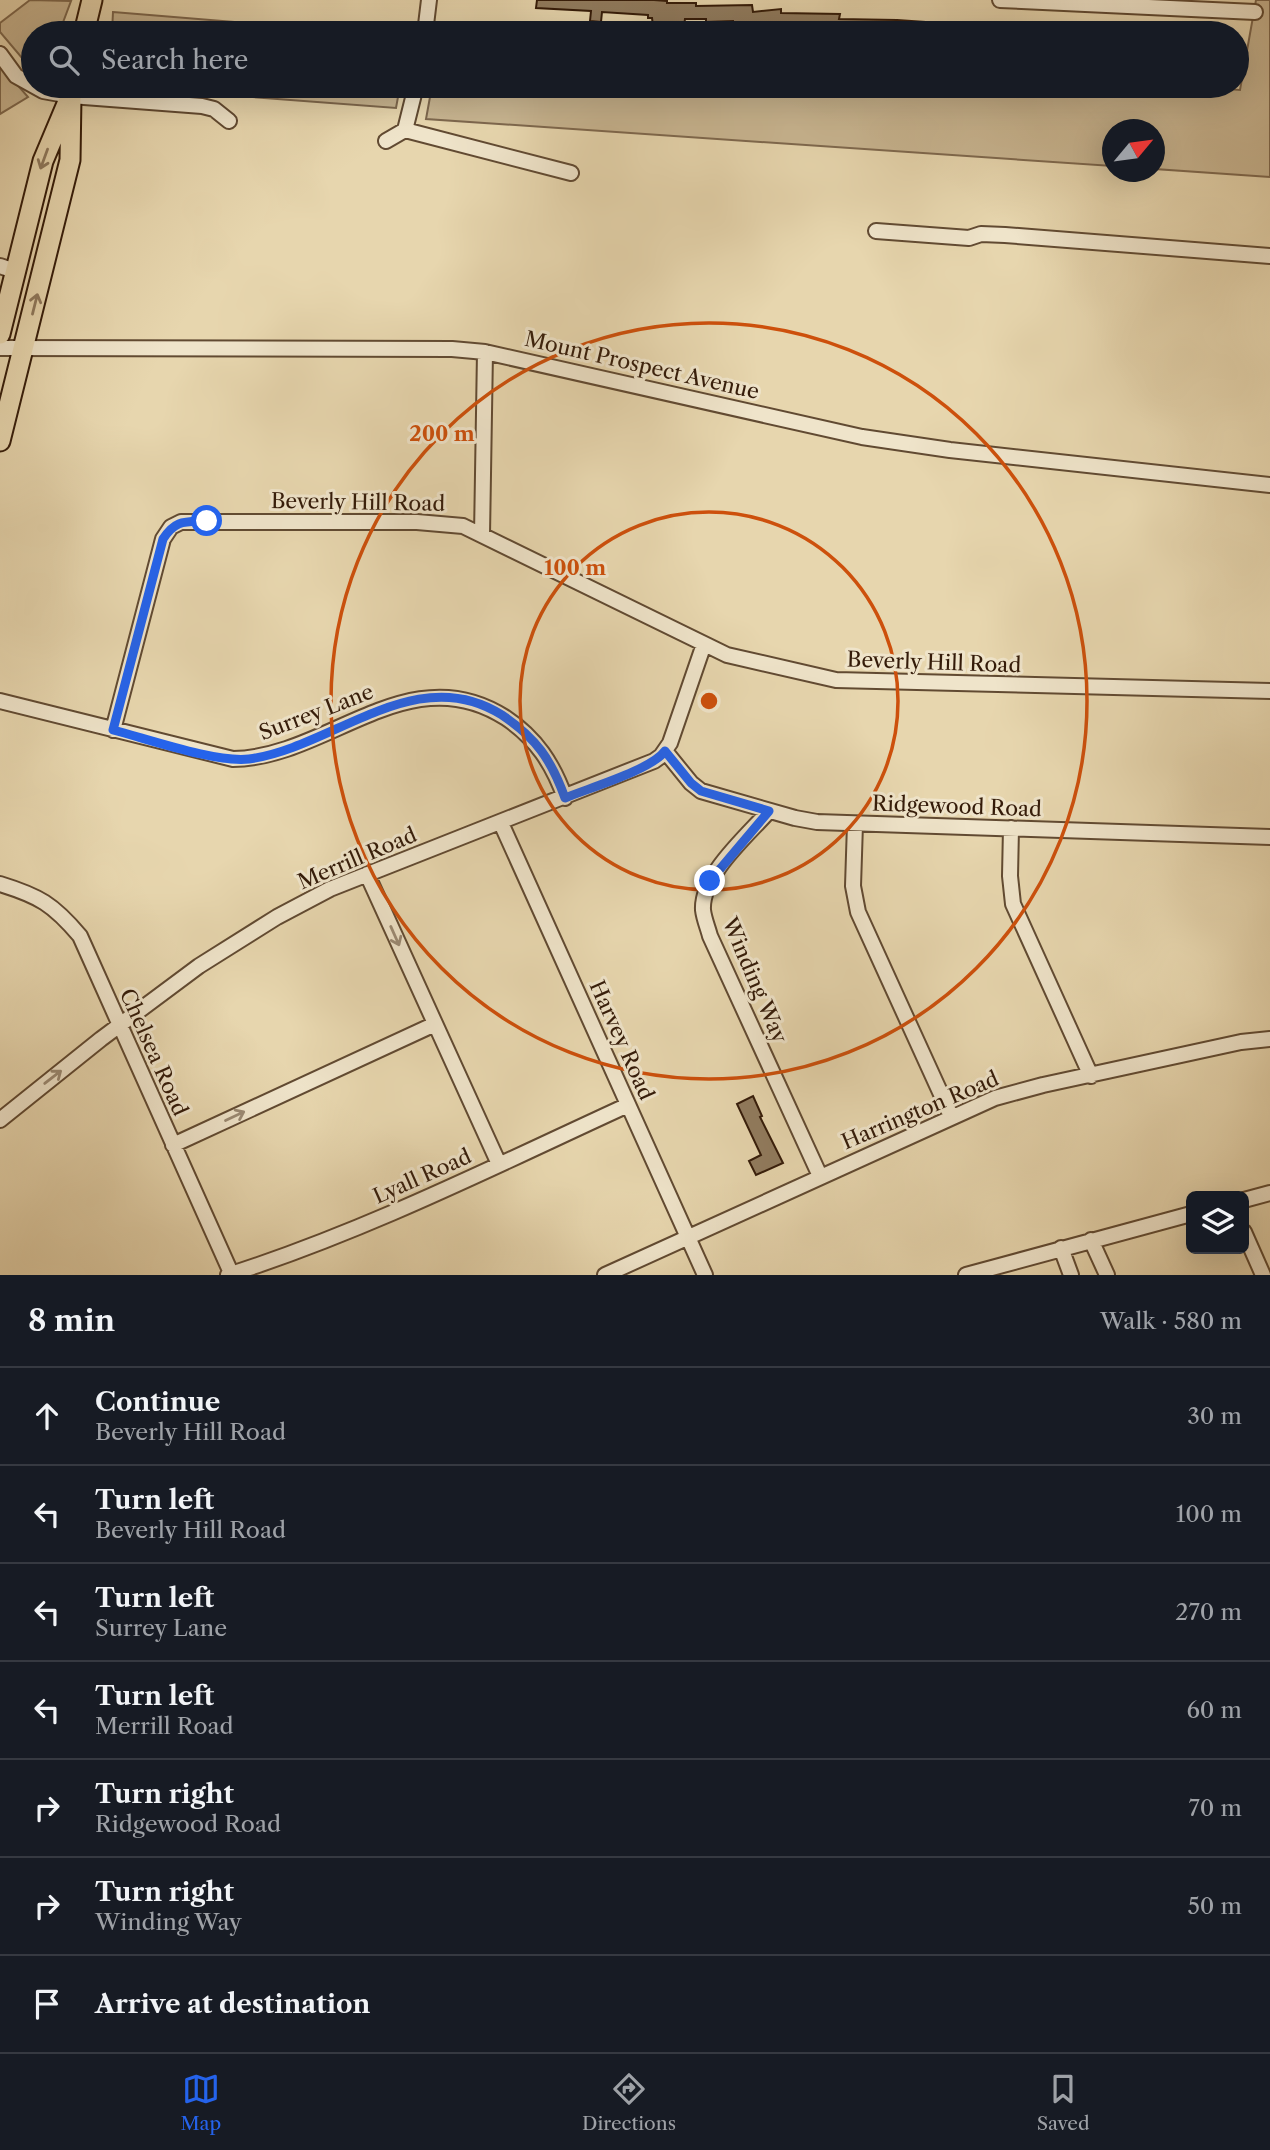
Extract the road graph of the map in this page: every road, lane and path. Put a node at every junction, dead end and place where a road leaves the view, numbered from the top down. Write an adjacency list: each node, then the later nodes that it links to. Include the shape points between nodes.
1 (92, 0): 5 (main road)
2 (429, 0): 6 (street)
3 (1000, 0): 4 (street)
4 (1255, 12)
5 (88, 21)
6 (426, 21)
7 (0, 54): 8 (street)
8 (21, 80)
9 (69, 98): 19 (main road, one-way to 19)
10 (72, 98): 22 (main road, one-way to 10, via 70,160)
11 (133, 98): 13 (street, via 202,106)
12 (413, 98): 14 (street)
13 (229, 121)
14 (405, 130): 15 (street); 16 (street)
15 (386, 141)
16 (571, 173)
17 (876, 231): 18 (street, via 969,238 1005,235)
18 (1270, 256)
19 (8, 268): 20 (main road)
20 (0, 334)
21 (0, 348): 22 (street, Mount Prospect Avenue)
22 (23, 348): 23 (street, Mount Prospect Avenue); 24 (main road)
23 (485, 352): 25 (street, Mount Prospect Avenue, via 862,437); 26 (street)
24 (0, 441)
25 (1270, 485)
26 (482, 535): 27 (street, Beverly Hill Road); 30 (street, Beverly Hill Road, via 452,524 418,522 181,522 171,527 163,539)
27 (704, 644): 28 (street, Beverly Hill Road, via 727,655 836,680); 31 (street)
28 (1270, 691)
29 (0, 701): 30 (street, Surrey Lane)
30 (113, 730): 32 (street, Surrey Lane, via 215,757 248,759 386,708 444,696 497,712 524,730 556,771)
31 (665, 751): 32 (street, Merrill Road, via 642,767); 33 (street, Ridgewood Road, via 701,791)
32 (565, 798): 34 (street, Merrill Road)
33 (769, 811): 35 (street, Ridgewood Road, via 817,822); 49 (street, Winding Way, via 710,881 703,910 710,936)
34 (501, 823): 38 (street, Merrill Road); 44 (street, Harvey Road)
35 (855, 824): 36 (street, Ridgewood Road); 45 (street, via 853,886 858,912)
36 (1011, 828): 37 (street, Ridgewood Road); 43 (street, via 1013,904)
37 (1270, 837)
38 (367, 874): 40 (street, one-way to 40); 41 (street, Merrill Road, via 330,888 247,934)
39 (0, 884): 41 (street, Chelsea Road, via 43,900 80,936)
40 (435, 1024): 47 (street, one-way to 40); 48 (street)
41 (119, 1026): 46 (street, Merrill Road, one-way to 41); 47 (street, Chelsea Road)
42 (1270, 1039): 43 (street, Harrington Road)
43 (1091, 1076): 45 (street, Harrington Road, via 1009,1093)
44 (628, 1105): 48 (street, Lyall Road); 53 (street, Harvey Road)
45 (951, 1116): 49 (street, Harrington Road)
46 (0, 1120)
47 (173, 1145): 57 (street, Chelsea Road)
48 (499, 1164): 57 (street, Lyall Road, via 394,1212)
49 (820, 1176): 53 (street, Harrington Road)
50 (1270, 1193): 51 (street)
51 (1249, 1199)
52 (1186, 1215): 54 (street)
53 (688, 1237): 58 (street, Harrington Road); 59 (street, Harvey Road)
54 (1091, 1240): 56 (street); 62 (street)
55 (1249, 1244): 63 (street)
56 (1061, 1248): 60 (street); 61 (street)
57 (230, 1275)
58 (605, 1275)
59 (705, 1275)
60 (966, 1275)
61 (1071, 1275)
62 (1107, 1275)
63 (1263, 1275)

